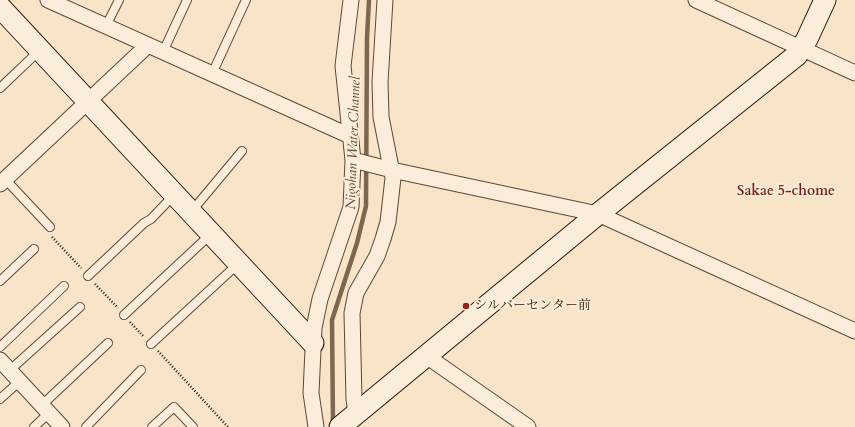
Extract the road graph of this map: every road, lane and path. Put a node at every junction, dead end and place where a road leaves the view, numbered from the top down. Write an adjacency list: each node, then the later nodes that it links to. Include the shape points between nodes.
1 (48, 0): 10 (street)
2 (119, 0): 10 (lane)
3 (188, 0): 14 (lane)
4 (246, 0): 16 (lane)
5 (351, 0): 19 (street, via 343,66)
6 (385, 0): 22 (street, via 380,103)
7 (696, 0): 12 (street)
8 (825, 0): 12 (street)
9 (0, 7): 13 (street)
10 (106, 26): 11 (street)
11 (148, 45): 14 (street); 18 (street)
12 (802, 48): 15 (street); 26 (street, via 785,65)
13 (40, 50): 17 (lane); 18 (street)
14 (163, 52): 16 (street)
15 (855, 73)
16 (212, 74): 19 (street)
17 (0, 88)
18 (89, 102): 23 (street); 24 (street)
19 (350, 136): 21 (street)
20 (242, 151): 25 (lane)
21 (353, 160): 22 (street); 38 (street, via 349,215 320,299)
22 (392, 170): 26 (street); 46 (street, via 388,222 377,256 356,293 352,313 354,399)
23 (3, 182): 27 (lane)
24 (175, 194): 25 (street); 31 (lane)
25 (191, 212): 28 (street)
26 (598, 214): 36 (street); 41 (street)
27 (50, 231): 31 (path)
28 (211, 234): 30 (street); 35 (lane)
29 (34, 249): 32 (lane)
30 (239, 263): 38 (street); 39 (lane)
31 (88, 276): 35 (path)
32 (0, 281)
33 (64, 286): 40 (lane)
34 (80, 308): 42 (lane)
35 (124, 315): 39 (path)
36 (855, 331)
37 (108, 343): 45 (lane)
38 (313, 343): 53 (street, via 311,393)
39 (151, 344): 52 (path)
40 (0, 347)
41 (425, 355): 46 (street); 54 (street)
42 (10, 370): 44 (lane); 45 (street)
43 (141, 370): 49 (lane)
44 (0, 399)
45 (46, 409): 47 (lane); 48 (street)
46 (349, 422)
47 (34, 427)
48 (62, 427)
49 (86, 427)
50 (152, 427): 51 (lane, via 174,407)
51 (193, 427)
52 (228, 427)
53 (316, 427)
54 (528, 427)

